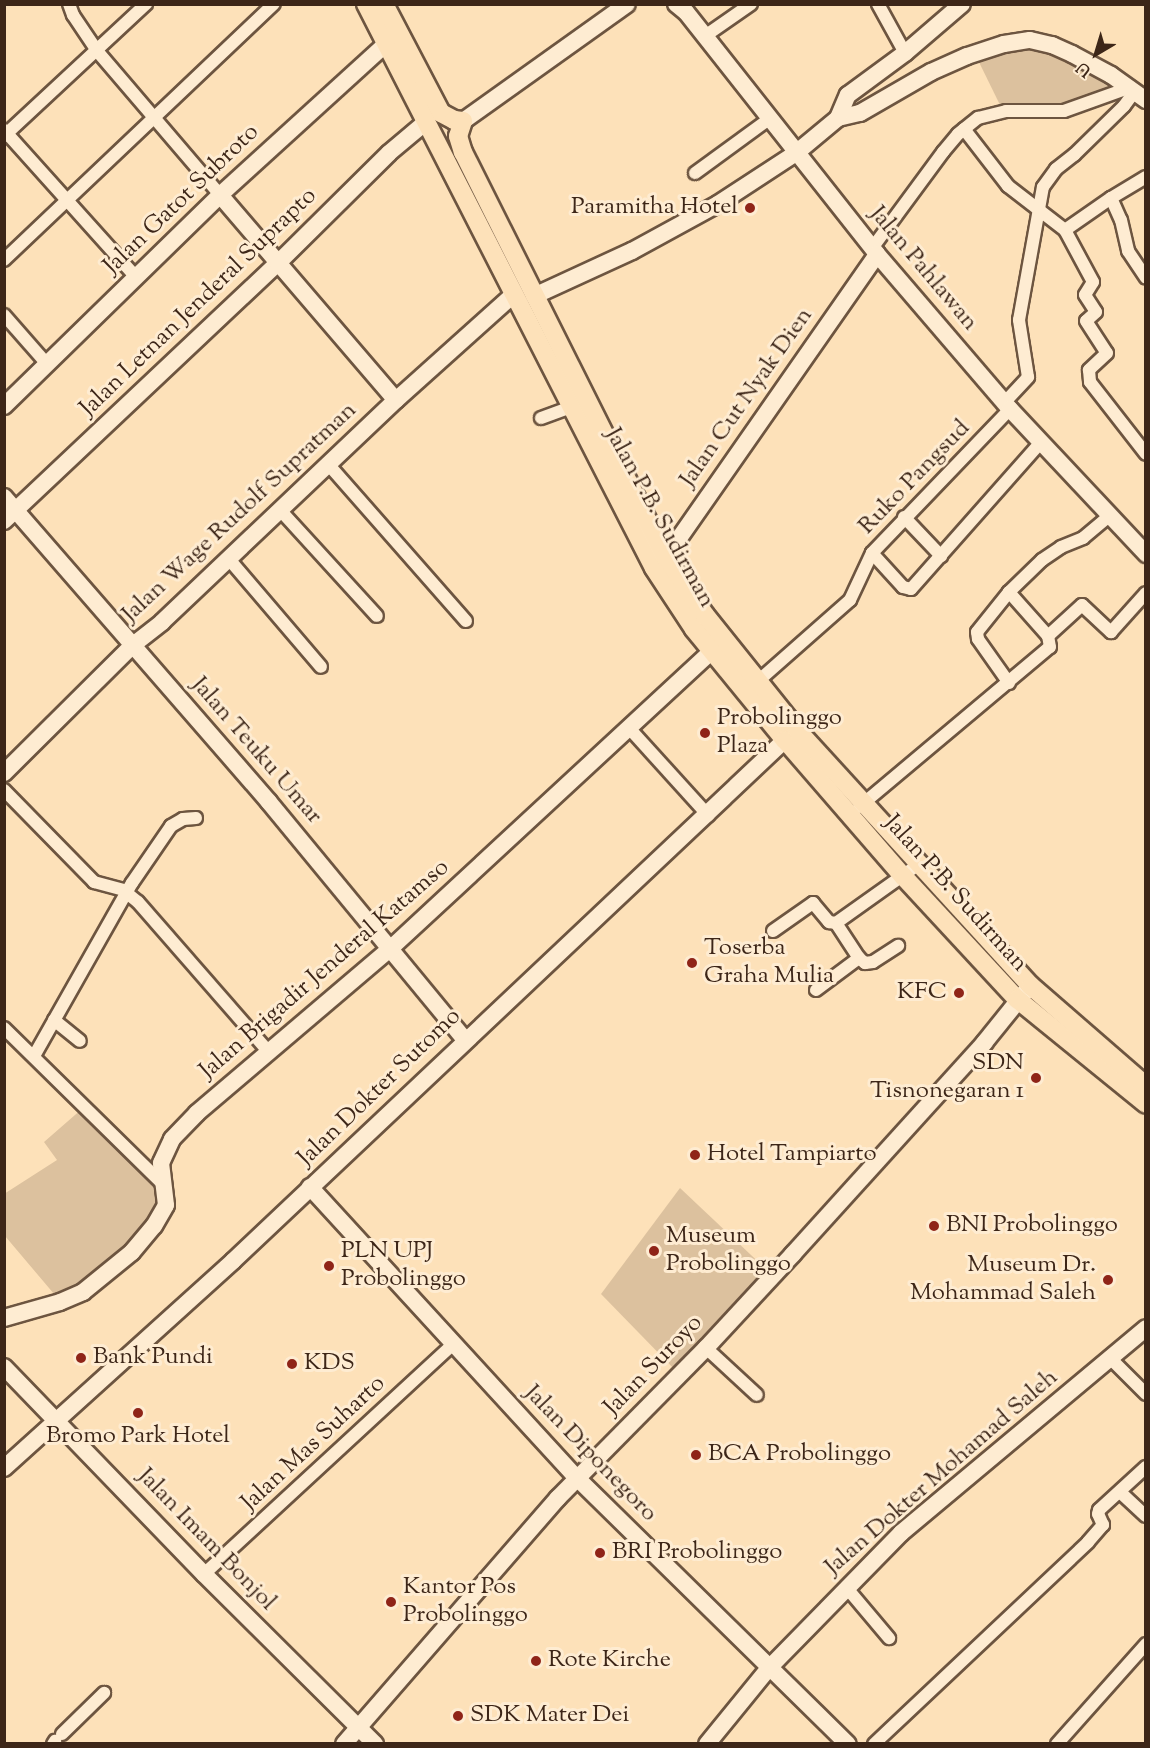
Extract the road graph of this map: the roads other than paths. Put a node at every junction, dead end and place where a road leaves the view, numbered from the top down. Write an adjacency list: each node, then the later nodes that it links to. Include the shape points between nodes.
1 (69, 4): 13 (street)
2 (146, 4): 13 (street)
3 (274, 4): 16 (street)
4 (366, 4): 12 (main road, Jalan P.B. Sudirman)
5 (384, 4): 12 (main road, Jalan P.B. Sudirman)
6 (627, 4): 19 (street)
7 (676, 4): 11 (street, Jalan Pahlawan)
8 (751, 4): 11 (street)
9 (878, 4): 14 (street)
10 (962, 4): 14 (street)
11 (705, 36): 18 (street, Jalan Pahlawan)
12 (392, 39): 19 (main road, Jalan P.B. Sudirman, via 441,113); 20 (main road, Jalan P.B. Sudirman); 26 (street, Jalan Gatot Subroto)
13 (98, 52): 16 (street); 22 (street)
14 (905, 53): 17 (street, via 848,95)
15 (1137, 93): 17 (street, via 1052,45 1030,40 967,56 860,113); 21 (street, via 1064,111 991,114); 29 (street, via 1048,178)
16 (154, 118): 26 (street); 28 (street)
17 (838, 118): 23 (street)
18 (769, 119): 23 (street, Jalan Pahlawan); 24 (street)
19 (463, 120): 37 (main road, Jalan P.B. Sudirman, via 458,136 463,152)
20 (427, 121): 33 (street, Jalan Letnan Jenderal Suprapto, via 389,153); 36 (main road, Jalan P.B. Sudirman)
21 (964, 129): 29 (street, via 1004,181); 31 (street, via 943,152)
22 (5, 133): 28 (street)
23 (796, 153): 31 (street, Jalan Pahlawan); 37 (street, via 718,204 632,251)
24 (695, 173)
25 (1146, 177): 27 (street)
26 (220, 195): 33 (street); 34 (street, Jalan Gatot Subroto)
27 (1111, 198): 30 (street); 35 (street, via 1119,213 1128,251)
28 (67, 201): 32 (street); 34 (street)
29 (1040, 212): 30 (street); 41 (street, Ruko Pangsud, via 1019,320 1028,378)
30 (1065, 230): 46 (street, via 1093,282 1085,295 1095,312 1086,321 1107,353 1089,370 1090,382)
31 (875, 250): 41 (street, Jalan Pahlawan); 56 (street, Jalan Cut Nyak Dien)
32 (4, 260)
33 (278, 263): 40 (street); 48 (street, Jalan Letnan Jenderal Suprapto)
34 (136, 278): 39 (street, Jalan Gatot Subroto)
35 (1146, 278)
36 (514, 294): 40 (street, Jalan Wage Rudolf Supratman); 43 (main road, Jalan P.B. Sudirman)
37 (534, 296): 56 (main road, Jalan P.B. Sudirman)
38 (4, 315): 39 (street)
39 (47, 364): 42 (street, Jalan Gatot Subroto)
40 (396, 400): 47 (street, Jalan Wage Rudolf Supratman)
41 (1007, 405): 45 (street, Jalan Pahlawan); 51 (street, Ruko Pangsud)
42 (4, 406)
43 (572, 407): 44 (street); 56 (main road, Jalan P.B. Sudirman)
44 (541, 418)
45 (1041, 442): 50 (street, Jalan Pahlawan); 54 (street)
46 (1146, 454)
47 (328, 464): 49 (street, Jalan Wage Rudolf Supratman); 60 (street)
48 (8, 509): 62 (street, Jalan Teuku Umar)
49 (281, 511): 55 (street, Jalan Wage Rudolf Supratman); 59 (street)
50 (1110, 515): 52 (street, Jalan Pahlawan); 57 (street, via 1083,538 1042,560)
51 (904, 517): 53 (street, Ruko Pangsud); 54 (street)
52 (1144, 551)
53 (872, 553): 54 (street, via 907,589 916,585); 65 (street, Ruko Pangsud, via 850,600)
54 (941, 556)
55 (228, 558): 62 (street, Jalan Wage Rudolf Supratman); 64 (street)
56 (660, 562): 63 (main road, Jalan P.B. Sudirman); 65 (main road, Jalan P.B. Sudirman)
57 (1010, 592): 61 (street); 66 (street, via 977,636)
58 (1146, 593): 61 (street, via 1111,632 1082,605)
59 (377, 616)
60 (466, 621)
61 (1048, 636): 66 (street, via 1050,647)
62 (133, 645): 69 (street, Jalan Wage Rudolf Supratman); 80 (street, Jalan Teuku Umar)
63 (711, 652): 67 (street, Jalan Brigadir Jenderal Katamso); 68 (main road, Jalan P.B. Sudirman)
64 (321, 667)
65 (758, 682): 71 (main road, Jalan P.B. Sudirman)
66 (1009, 683): 71 (street)
67 (629, 728): 72 (street); 80 (street, Jalan Brigadir Jenderal Katamso)
68 (785, 740): 71 (main road, Jalan P.B. Sudirman); 72 (street, Jalan Dokter Sutomo)
69 (4, 773)
70 (4, 790): 76 (street, via 94,882)
71 (857, 809): 74 (main road, Jalan P.B. Sudirman); 75 (main road, Jalan P.B. Sudirman)
72 (708, 815): 86 (street, Jalan Dokter Sutomo, via 665,850)
73 (196, 818): 76 (street, via 183,819 171,826)
74 (919, 864): 75 (street); 83 (main road, Jalan P.B. Sudirman)
75 (903, 876): 77 (street); 83 (main road, Jalan P.B. Sudirman)
76 (122, 890): 84 (street); 88 (street, via 171,938)
77 (836, 923): 78 (street, via 830,922 813,903); 81 (street)
78 (773, 931)
79 (898, 946): 81 (street, via 873,962 865,963)
80 (391, 948): 86 (street, Jalan Teuku Umar); 88 (street, Jalan Brigadir Jenderal Katamso)
81 (859, 958): 82 (street)
82 (816, 990)
83 (1029, 997): 90 (main road, Jalan P.B. Sudirman); 98 (street, Jalan Suroyo)
84 (54, 1020): 87 (street); 89 (street)
85 (4, 1028): 89 (street)
86 (465, 1040): 94 (street, Jalan Dokter Sutomo)
87 (80, 1041)
88 (269, 1052): 93 (street, Jalan Brigadir Jenderal Katamso, via 172,1139)
89 (30, 1053): 93 (street)
90 (1114, 1068): 91 (main road, Jalan P.B. Sudirman); 92 (main road, Jalan P.B. Sudirman)
91 (1146, 1086)
92 (1146, 1104)
93 (158, 1176): 95 (street, Jalan Brigadir Jenderal Katamso, via 166,1205 132,1252 83,1292)
94 (310, 1187): 97 (street, Jalan Diponegoro); 103 (street, Jalan Dokter Sutomo)
95 (4, 1318)
96 (1146, 1328): 99 (street, Jalan Dokter Mohamad Saleh)
97 (453, 1344): 106 (street, Jalan Diponegoro); 109 (street, Jalan Mas Suharto)
98 (706, 1348): 102 (street); 106 (street, Jalan Suroyo)
99 (1110, 1358): 101 (street); 110 (street, Jalan Dokter Mohamad Saleh, via 902,1533)
100 (4, 1367): 103 (street, Jalan Imam Bonjol)
101 (1146, 1394)
102 (757, 1395)
103 (57, 1421): 105 (street, Jalan Dokter Sutomo); 109 (street, Jalan Imam Bonjol)
104 (1146, 1467): 107 (street)
105 (4, 1468)
106 (578, 1479): 113 (street, Jalan Diponegoro); 115 (street, Jalan Suroyo)
107 (1120, 1492): 108 (street); 121 (street, via 1098,1512 1103,1525 1088,1542)
108 (1146, 1516)
109 (204, 1574): 115 (street, Jalan Imam Bonjol)
110 (846, 1587): 111 (street); 113 (street, Jalan Dokter Mohamad Saleh)
111 (889, 1638)
112 (1146, 1644): 122 (street)
113 (769, 1668): 119 (street, Jalan Dokter Mohamad Saleh); 120 (street, Jalan Diponegoro)
114 (104, 1693): 116 (street)
115 (359, 1728): 117 (street, Jalan Suroyo); 118 (street, Jalan Imam Bonjol)
116 (57, 1740)
117 (344, 1743)
118 (375, 1743)
119 (707, 1743)
120 (848, 1743)
121 (874, 1743)
122 (1057, 1743)

